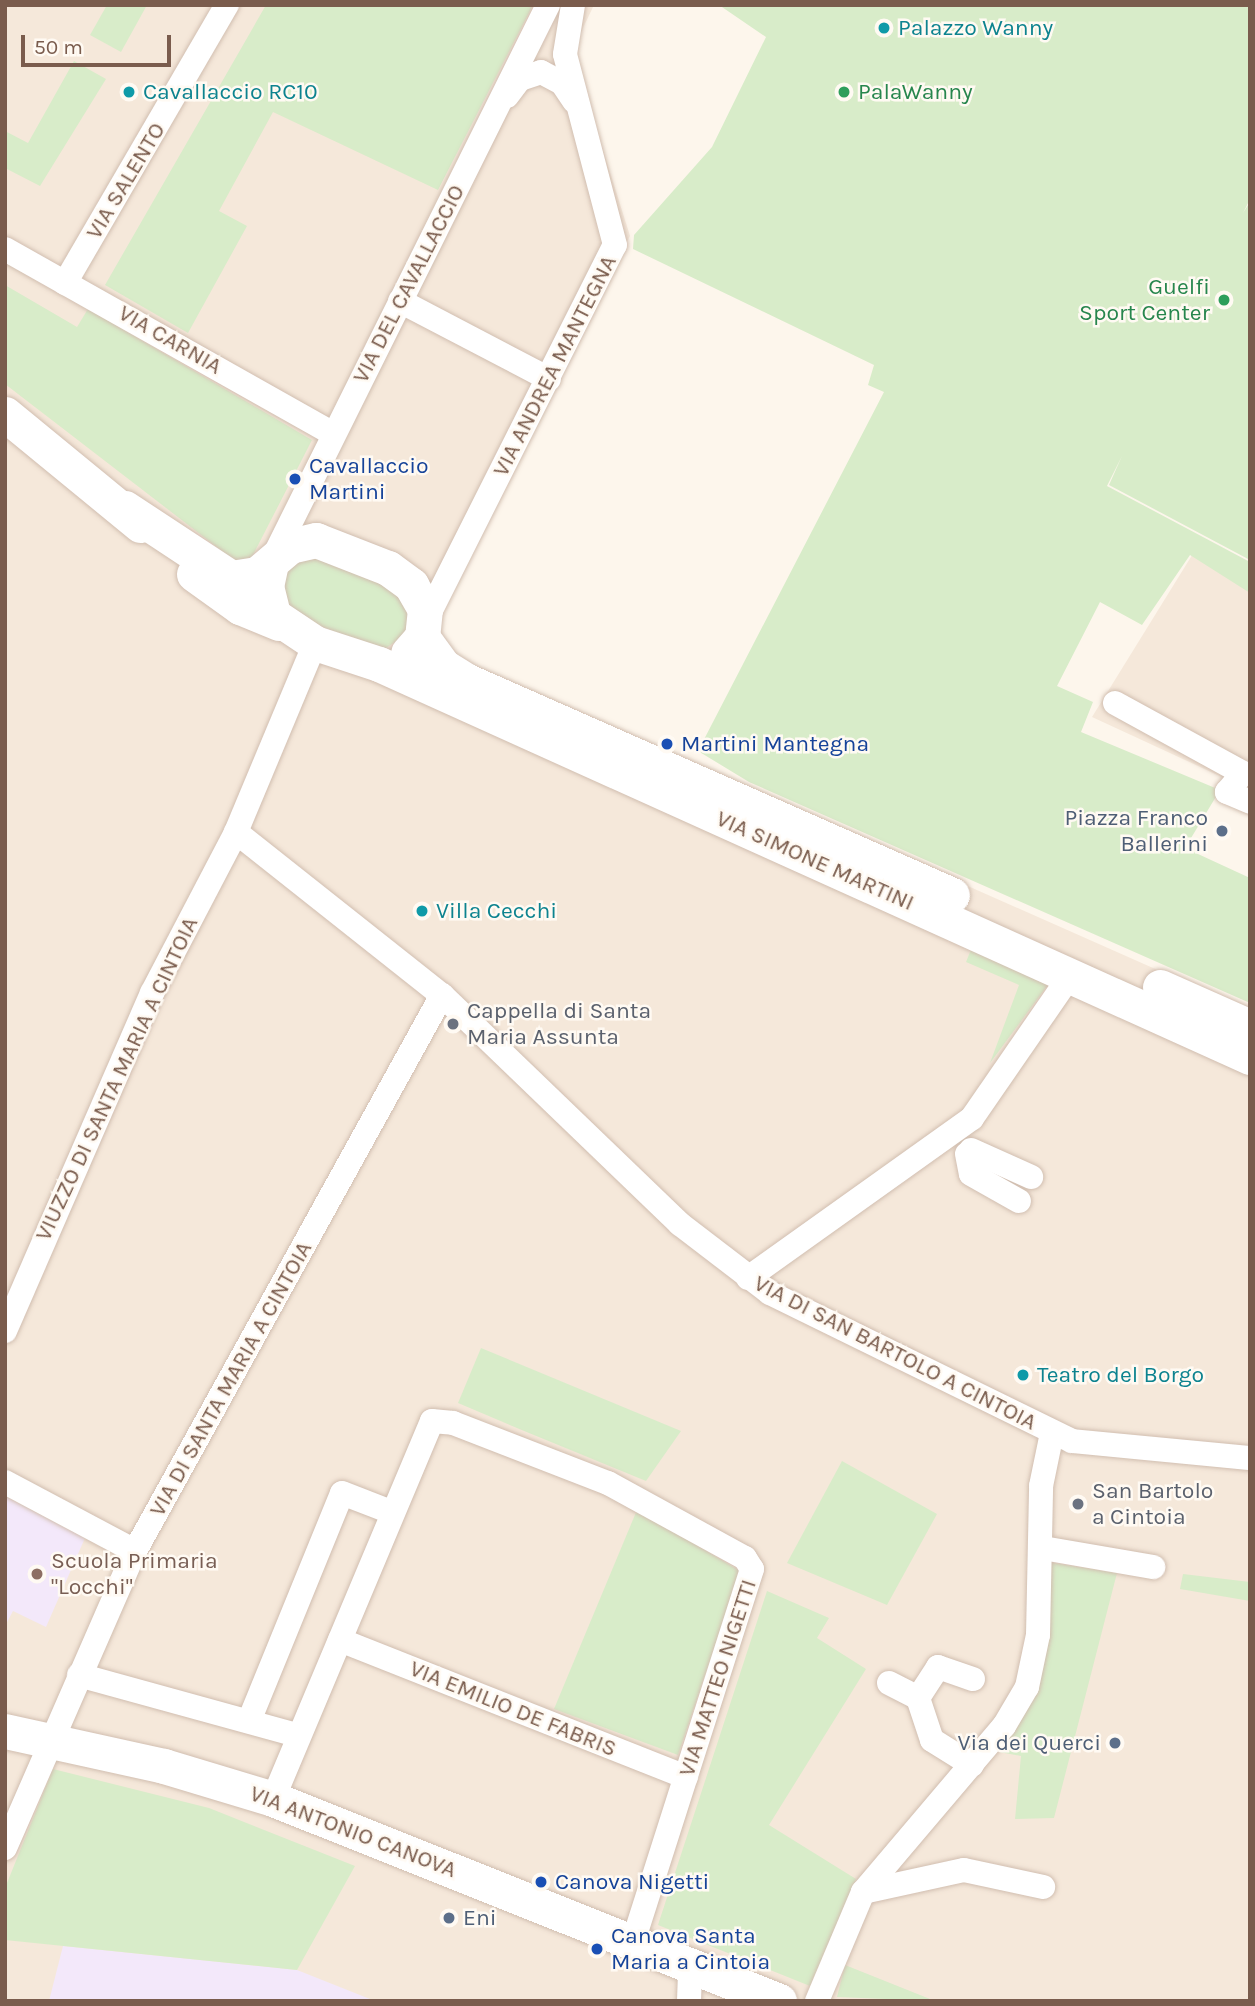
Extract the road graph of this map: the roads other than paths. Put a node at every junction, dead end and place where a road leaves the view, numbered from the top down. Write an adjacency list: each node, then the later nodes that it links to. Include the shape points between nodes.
1 (228, 5): 7 (street, VIA SALENTO)
2 (548, 5): 5 (street, VIA DEL CAVALLACCIO)
3 (573, 5): 4 (street, VIA ANDREA MANTEGNA, via 564,39)
4 (575, 101): 5 (street, VIA ANDREA MANTEGNA, via 553,76 529,74 516,82); 9 (street, VIA ANDREA MANTEGNA, via 616,239)
5 (490, 123): 8 (street, VIA DEL CAVALLACCIO)
6 (5, 249): 7 (street, VIA CARNIA)
7 (65, 283): 11 (street, VIA CARNIA)
8 (400, 301): 9 (street); 11 (street, VIA DEL CAVALLACCIO)
9 (549, 379): 15 (street, VIA ANDREA MANTEGNA)
10 (5, 414): 12 (street, VIA SIMONE MARTINI)
11 (333, 434): 13 (street, VIA DEL CAVALLACCIO)
12 (124, 508): 13 (street, VIA SIMONE MARTINI, via 226,576 251,577); 14 (street, VIA SIMONE MARTINI, via 224,597)
13 (271, 563): 14 (street, via 266,592); 15 (street, VIA SIMONE MARTINI, via 296,543 328,541 404,578 423,603)
14 (279, 623): 16 (street, VIA SIMONE MARTINI)
15 (423, 629): 17 (street, via 403,657); 23 (street, VIA SIMONE MARTINI, via 437,660 467,681)
16 (315, 643): 17 (street, VIA SIMONE MARTINI); 20 (street)
17 (379, 664): 21 (street, VIA SIMONE MARTINI)
18 (1115, 703): 19 (street, via 1243,773 1227,792)
19 (1250, 802)
20 (236, 832): 22 (street, VIA DI SAN BARTOLO A CINTOIA); 31 (street, VIUZZO DI SANTA MARIA A CINTOIA, via 152,993)
21 (1072, 973): 24 (street, VIA SIMONE MARTINI); 25 (street)
22 (442, 995): 30 (street, VIA DI SAN BARTOLO A CINTOIA, via 623,1172); 37 (street, VIA DI SANTA MARIA A CINTOIA)
23 (1250, 1027)
24 (1250, 1057)
25 (972, 1118): 26 (street); 27 (street)
26 (940, 1140): 27 (street, via 948,1155); 30 (street)
27 (969, 1152): 28 (street); 29 (street, via 971,1174)
28 (1031, 1177)
29 (1019, 1201)
30 (748, 1278): 32 (street, VIA DI SAN BARTOLO A CINTOIA)
31 (5, 1331)
32 (1052, 1433): 33 (street, VIA DI SAN BARTOLO A CINTOIA, via 1113,1449); 36 (street, via 1041,1486)
33 (1250, 1458)
34 (5, 1482): 37 (street)
35 (391, 1512): 39 (street, VIA MATTEO NIGETTI); 44 (street, via 342,1493); 49 (street, VIA MATTEO NIGETTI, via 429,1425 443,1420 620,1488 745,1558 752,1578)
36 (1043, 1548): 38 (street); 48 (street, via 1038,1635 1027,1688)
37 (135, 1551): 40 (street, VIA DI SANTA MARIA A CINTOIA)
38 (1153, 1567)
39 (340, 1640): 46 (street, VIA MATTEO NIGETTI); 49 (street, VIA EMILIO DE FABRIS)
40 (79, 1675): 44 (street); 47 (street, VIA DI SANTA MARIA A CINTOIA)
41 (973, 1679): 43 (street, via 938,1667)
42 (889, 1683): 43 (street)
43 (918, 1698): 48 (street, via 932,1740)
44 (249, 1721): 46 (street)
45 (5, 1731): 47 (street, VIA ANTONIO CANOVA)
46 (297, 1735): 50 (street, VIA MATTEO NIGETTI)
47 (49, 1740): 50 (street, VIA ANTONIO CANOVA); 51 (street, VIA DI SANTA MARIA A CINTOIA)
48 (972, 1765): 53 (street)
49 (686, 1777): 54 (street, VIA MATTEO NIGETTI)
50 (273, 1799): 54 (street, VIA ANTONIO CANOVA)
51 (5, 1848)
52 (1043, 1887): 53 (street, via 964,1870)
53 (863, 1892): 58 (street)
54 (633, 1942): 55 (street, VIA ANTONIO CANOVA)
55 (690, 1965): 56 (street); 57 (street, VIA ANTONIO CANOVA)
56 (689, 2001)
57 (779, 2001)
58 (817, 2001)

